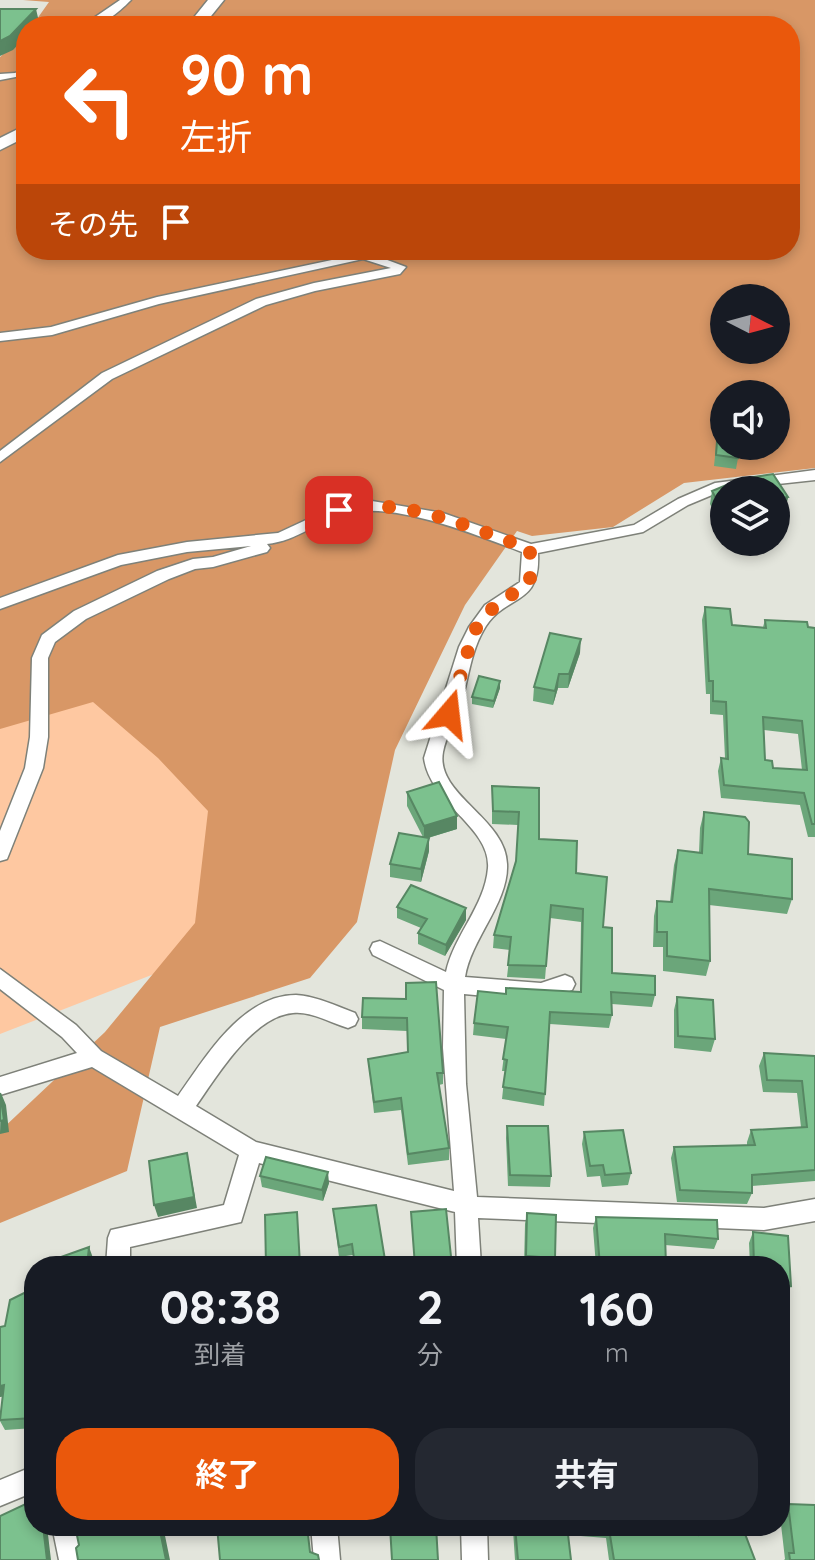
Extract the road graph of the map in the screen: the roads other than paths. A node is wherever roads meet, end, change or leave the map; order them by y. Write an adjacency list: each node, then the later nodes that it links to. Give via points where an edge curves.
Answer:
1 (126, 0): 3 (street)
2 (216, 0): 4 (main road)
3 (106, 16)
4 (203, 16)
5 (334, 260): 7 (street, via 52,331)
6 (388, 260): 8 (street, via 400,267 274,298 107,376)
7 (0, 337)
8 (0, 458)
9 (815, 475): 11 (street, via 715,488 638,529)
10 (281, 538): 11 (street, via 339,510 372,506 443,518); 12 (street, via 118,560); 13 (street, via 129,589 48,639 40,658 34,768)
11 (530, 549): 17 (street, via 525,587 497,603 474,631 433,762 438,779 491,841 498,862 493,887 457,960)
12 (0, 604)
13 (0, 854)
14 (380, 949): 17 (street)
15 (0, 977): 19 (street)
16 (565, 984): 17 (street, via 541,992)
17 (454, 985): 23 (street, via 453,1039)
18 (348, 1019): 21 (street, via 294,1004 267,1011 233,1039)
19 (94, 1057): 20 (street); 21 (street)
20 (0, 1086)
21 (182, 1108): 22 (street)
22 (251, 1151): 23 (street); 25 (street, via 233,1214 119,1238)
23 (468, 1205): 24 (street, via 730,1219); 26 (street)
24 (815, 1210)
25 (118, 1256)
26 (469, 1256)
27 (24, 1483): 28 (street)
28 (0, 1493)
29 (67, 1536): 32 (street)
30 (325, 1536): 33 (street)
31 (474, 1536): 34 (street)
32 (72, 1560)
33 (327, 1560)
34 (475, 1560)

